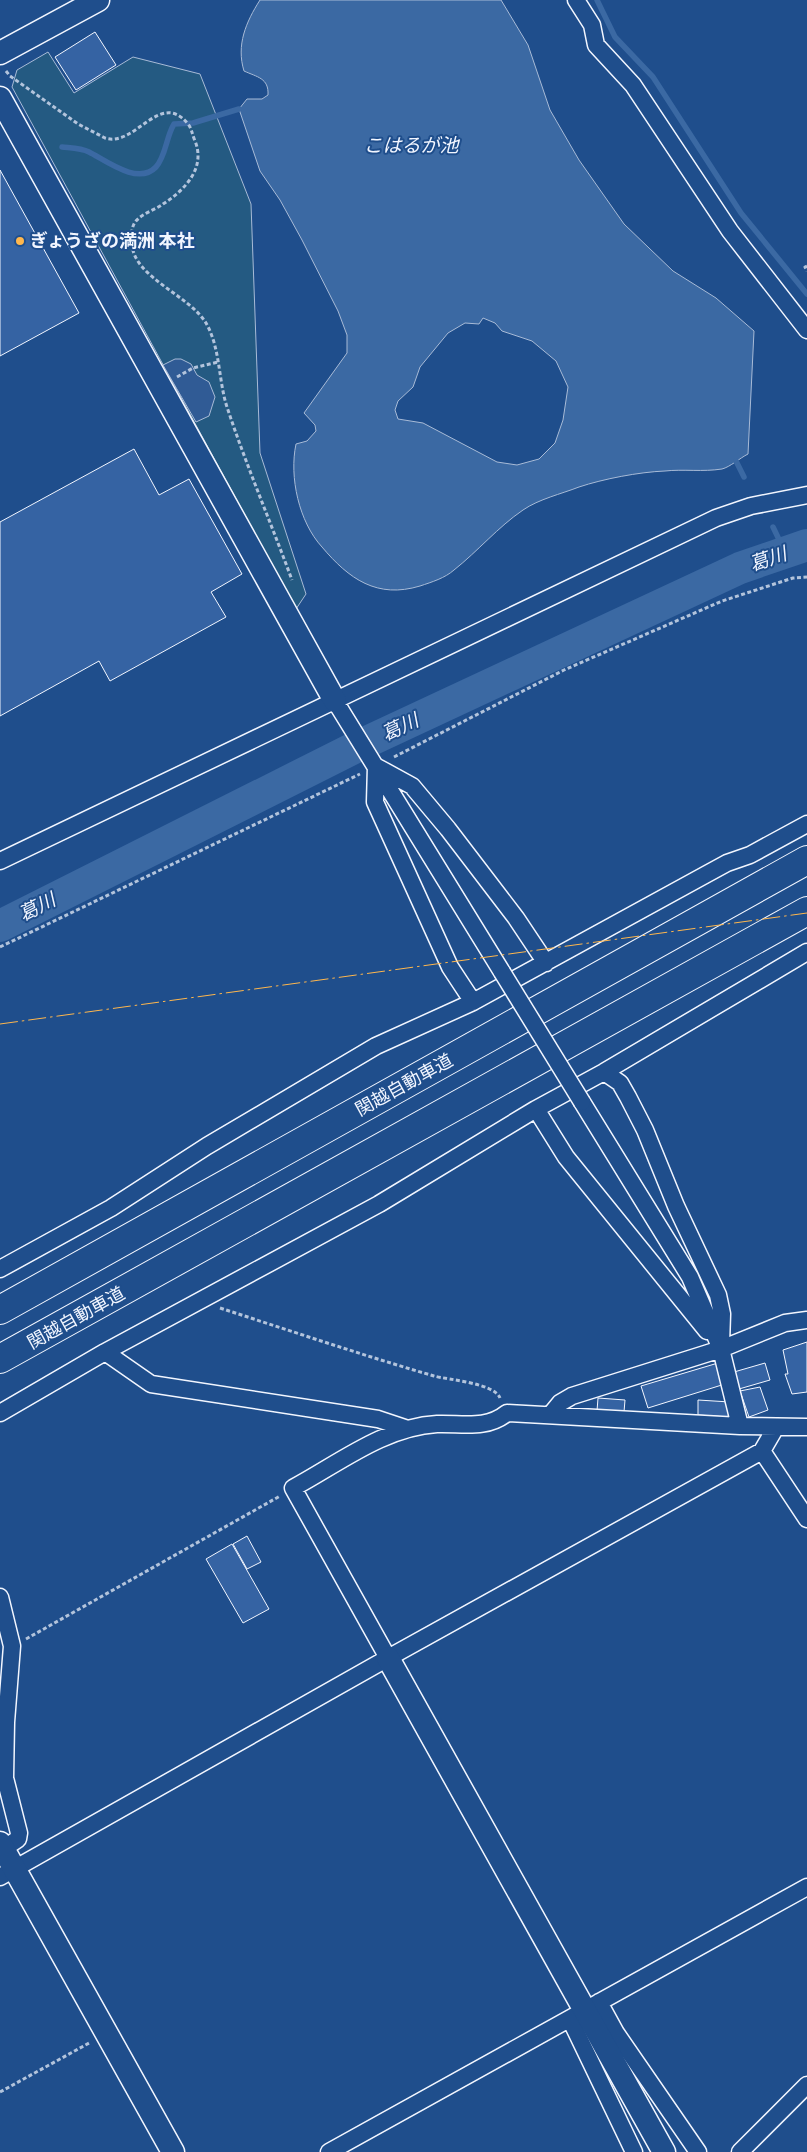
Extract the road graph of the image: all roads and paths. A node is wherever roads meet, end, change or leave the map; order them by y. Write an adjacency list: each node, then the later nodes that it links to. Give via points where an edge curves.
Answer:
1 (98, 0): 3 (street)
2 (576, 0): 7 (street, via 592,25 599,50 633,85 730,231)
3 (2, 59): 8 (path, via 8,74 59,112 105,138 125,137 153,116 164,112 181,117 188,123 199,148 197,168 176,196 136,220 131,232 132,247 135,258 150,274 204,320)
4 (0, 98): 12 (street)
5 (807, 266): 6 (path)
6 (807, 271)
7 (807, 330)
8 (218, 362): 9 (path); 12 (path, via 227,408 295,587)
9 (193, 368)
10 (807, 495): 13 (street, via 751,506 716,518)
11 (807, 577): 14 (path, via 793,578 722,601 582,662)
12 (277, 596): 13 (street)
13 (340, 708): 14 (street); 17 (street)
14 (375, 764): 19 (path); 21 (street, via 412,786 516,918); 22 (street, via 376,802 450,967); 29 (street, bridge, via 690,1277)
15 (807, 824): 21 (street, via 750,855 712,871)
16 (807, 860): 27 (highway, 関越自動車道)
17 (0, 861)
18 (807, 911): 31 (highway, 関越自動車道)
19 (0, 947)
20 (807, 952): 23 (street)
21 (546, 963): 22 (street)
22 (473, 1002): 25 (street, via 376,1046 207,1146 111,1208)
23 (604, 1072): 24 (street); 29 (street, via 620,1083 637,1114 718,1296 722,1314)
24 (536, 1109): 26 (street, via 379,1204); 29 (street, via 566,1157)
25 (0, 1269)
26 (199, 1301): 30 (street); 33 (path, via 436,1376 481,1386 499,1395)
27 (0, 1310)
28 (807, 1320): 29 (street, via 785,1323)
29 (721, 1349): 34 (street, via 572,1396 560,1403); 35 (street)
30 (105, 1352): 32 (street); 38 (street, via 151,1384 378,1419)
31 (0, 1359)
32 (0, 1412)
33 (507, 1412): 34 (street); 38 (street, via 496,1421 479,1424 436,1424)
34 (552, 1414): 35 (street)
35 (740, 1426): 36 (street)
36 (776, 1427): 37 (street); 39 (street)
37 (807, 1427)
38 (408, 1429): 40 (street, via 387,1436)
39 (762, 1452): 41 (street); 44 (street)
40 (294, 1488): 43 (path); 44 (street)
41 (807, 1519)
42 (0, 1597): 43 (street)
43 (12, 1646): 45 (street, via 5,1778 19,1833 18,1839)
44 (388, 1658): 46 (street); 48 (street)
45 (1, 1848): 46 (street)
46 (7, 1873): 49 (street)
47 (807, 1887): 48 (street)
48 (584, 2010): 53 (street); 54 (street); 55 (street); 56 (street, via 616,2033)
49 (107, 2033): 51 (path); 52 (street)
50 (807, 2085): 57 (street)
51 (0, 2092)
52 (173, 2152)
53 (329, 2152)
54 (634, 2152)
55 (664, 2152)
56 (698, 2152)
57 (740, 2152)

